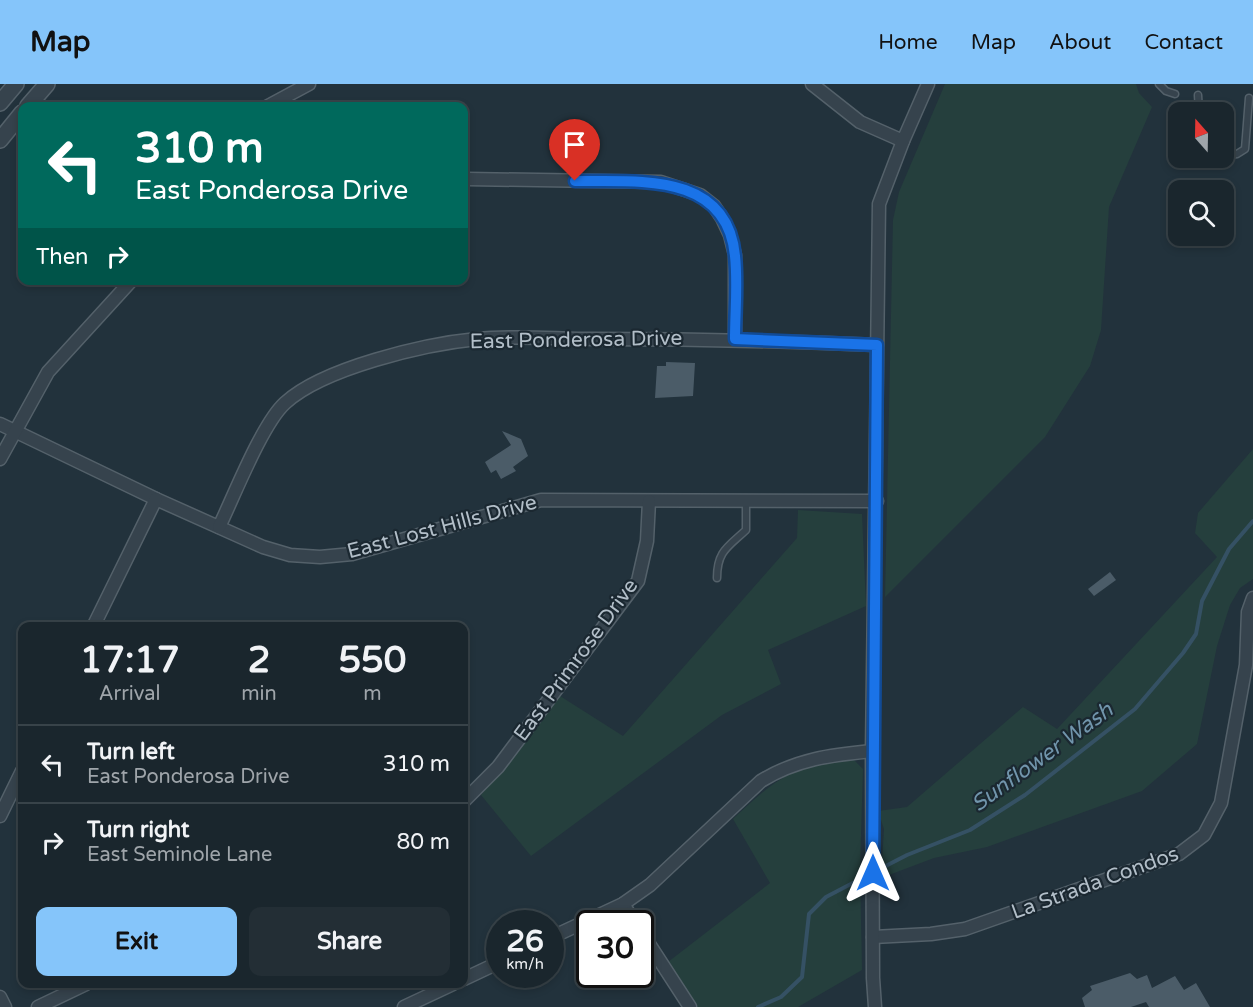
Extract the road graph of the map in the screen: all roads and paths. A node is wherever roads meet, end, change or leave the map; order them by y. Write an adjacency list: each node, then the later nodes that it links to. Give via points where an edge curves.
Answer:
1 (16, 84): 13 (street)
2 (46, 84): 10 (street)
3 (309, 84): 11 (street)
4 (812, 84): 16 (street, via 860,122)
5 (928, 84): 16 (street)
6 (1160, 84): 7 (lane)
7 (1175, 94)
8 (1198, 95): 12 (lane)
9 (1249, 98): 17 (lane, via 1245,149)
10 (31, 102)
11 (275, 102)
12 (1198, 102)
13 (0, 103)
14 (18, 118): 15 (street)
15 (0, 140)
16 (903, 141): 21 (street, via 879,204)
17 (1234, 154)
18 (468, 179): 20 (street, via 662,182 700,195 722,218 735,255)
19 (127, 285): 23 (street, via 48,372)
20 (735, 339): 21 (street, East Ponderosa Drive); 29 (street, East Ponderosa Drive, via 478,338 431,346 328,374 283,404 271,420)
21 (877, 345): 28 (street)
22 (0, 424): 23 (street, East Lost Hills Drive)
23 (14, 431): 24 (street); 25 (street, East Lost Hills Drive)
24 (0, 459)
25 (156, 500): 29 (street, East Lost Hills Drive); 33 (street)
26 (649, 501): 27 (street, East Lost Hills Drive); 29 (street, East Lost Hills Drive, via 541,500 384,547 320,557 290,555 263,547); 36 (street, East Primrose Drive, via 648,542 638,581 498,768)
27 (746, 501): 28 (street, East Lost Hills Drive); 30 (lane, via 746,530 717,560)
28 (877, 501): 34 (street)
29 (219, 527)
30 (717, 578)
31 (1253, 598): 32 (street, La Strada Condos)
32 (1250, 620): 41 (street, La Strada Condos, via 1246,665 1221,803 1204,835 1179,854 984,924 931,934)
33 (95, 622)
34 (872, 751): 38 (street, via 798,762 761,781 650,885); 41 (street)
35 (18, 779): 37 (street)
36 (468, 797)
37 (0, 816)
38 (623, 904): 39 (street); 40 (street)
39 (627, 910)
40 (564, 931)
41 (873, 937): 52 (street)
42 (654, 952): 51 (street)
43 (486, 969): 44 (street)
44 (468, 977)
45 (78, 988): 49 (street)
46 (444, 988): 50 (street)
47 (0, 997): 48 (street)
48 (5, 1007)
49 (38, 1007)
50 (404, 1007)
51 (690, 1007)
52 (875, 1007)

